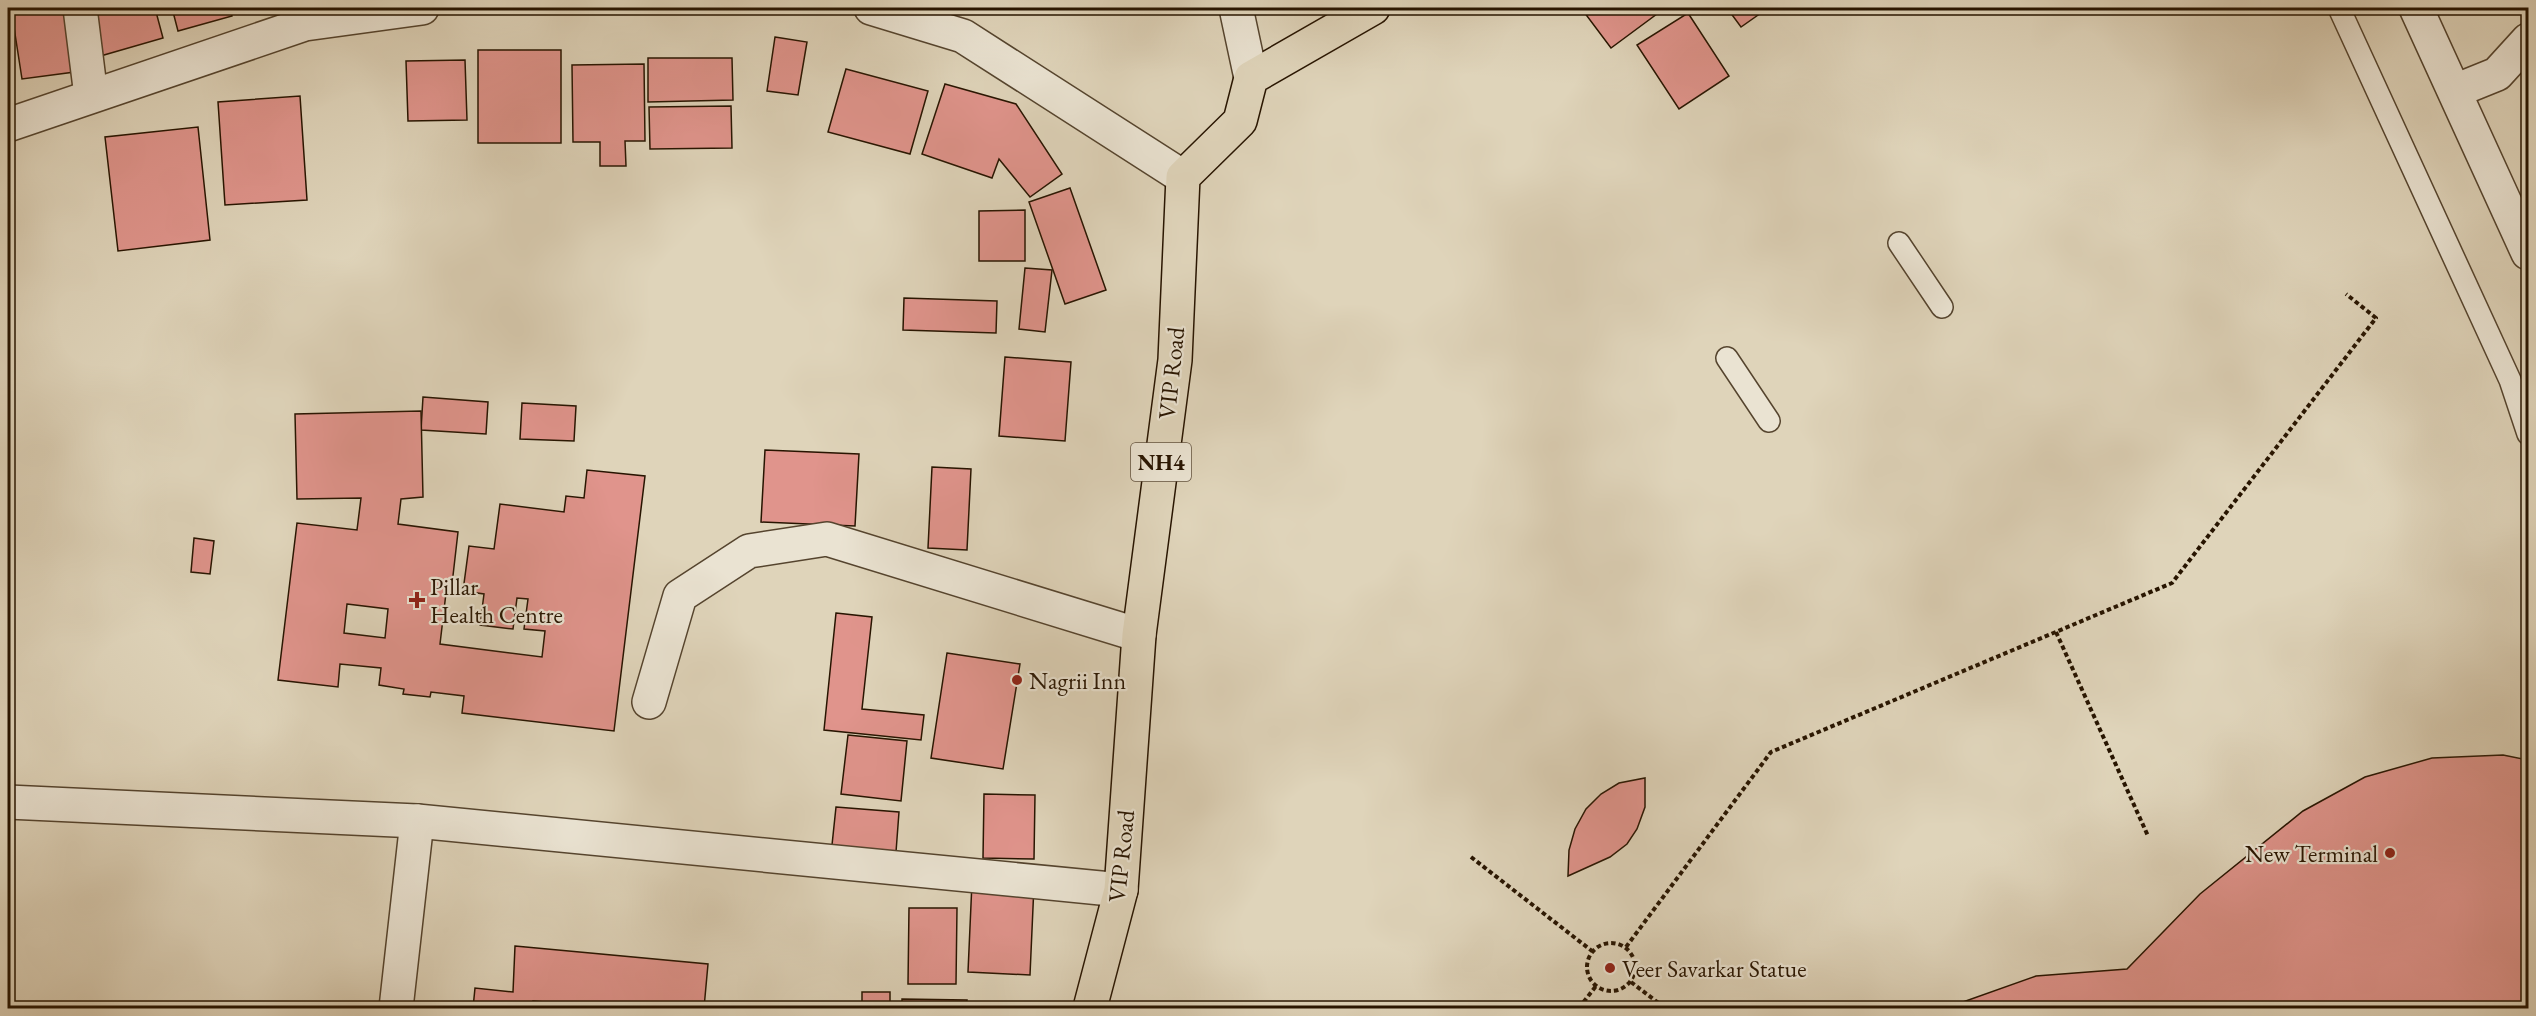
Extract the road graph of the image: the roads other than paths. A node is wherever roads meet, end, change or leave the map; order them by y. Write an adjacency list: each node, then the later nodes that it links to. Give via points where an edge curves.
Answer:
1 (81, 8): 11 (street)
2 (422, 8): 11 (street, via 305,24)
3 (871, 8): 13 (street, via 963,36)
4 (1236, 8): 9 (street)
5 (1373, 8): 9 (highway)
6 (2339, 8): 19 (lane, via 2510,380)
7 (2416, 8): 10 (street)
8 (2529, 40): 10 (street, via 2497,74)
9 (1251, 78): 13 (highway, via 1240,121)
10 (2455, 91): 15 (street)
11 (91, 96): 12 (street)
12 (8, 125)
13 (1183, 177): 20 (highway, VIP Road / NH4, via 1175,360)
14 (1899, 243): 16 (lane)
15 (2529, 253)
16 (1942, 307)
17 (1727, 358): 18 (lane)
18 (1769, 421)
19 (2529, 434)
20 (1138, 635): 21 (street, via 827,539 749,551 680,596); 24 (highway, VIP Road / NH4)
21 (650, 702)
22 (8, 802): 23 (street)
23 (417, 821): 24 (street); 25 (street)
24 (1121, 890): 26 (highway, VIP Road / NH4)
25 (396, 1008)
26 (1090, 1008)

